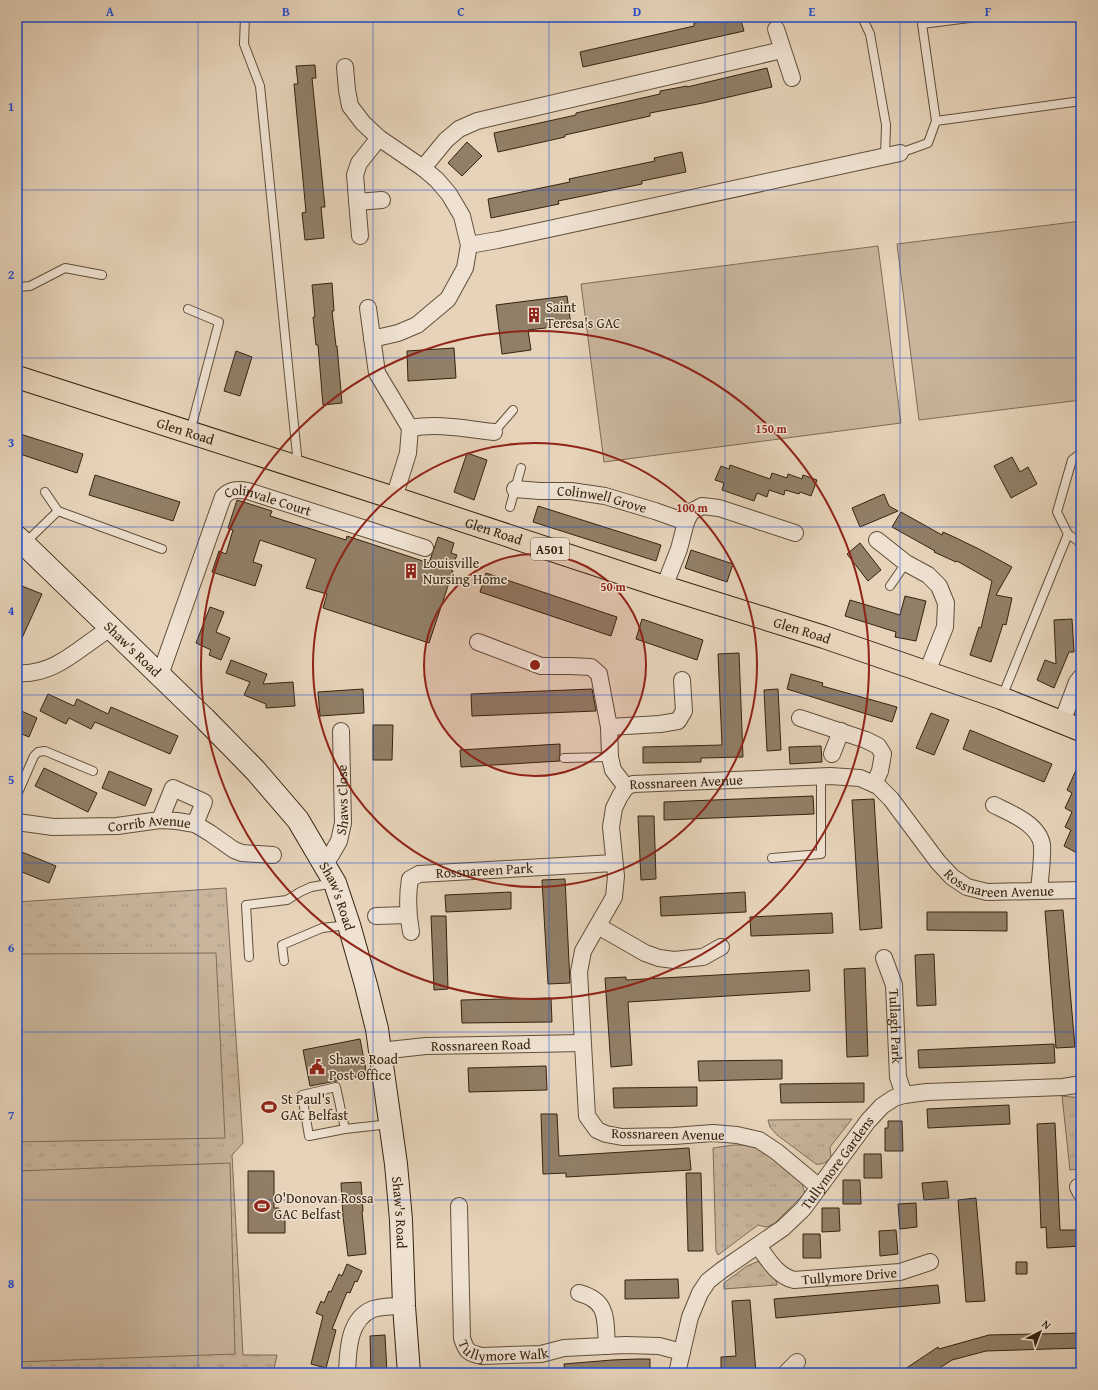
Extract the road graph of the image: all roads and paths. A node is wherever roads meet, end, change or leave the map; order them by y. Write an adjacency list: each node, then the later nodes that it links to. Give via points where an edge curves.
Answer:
1 (245, 17): 28 (lane, via 244,44 260,86)
2 (862, 17): 11 (lane, via 870,34)
3 (977, 17): 9 (lane, via 922,24)
4 (776, 29): 5 (street)
5 (782, 50): 7 (street); 12 (street, via 477,121 459,129 446,140)
6 (345, 67): 10 (street, via 350,106)
7 (792, 78)
8 (1081, 101): 9 (lane)
9 (936, 122): 11 (lane, via 928,143)
10 (379, 138): 12 (street); 14 (street, via 359,163 354,175)
11 (893, 155): 16 (street)
12 (423, 168): 16 (street, via 449,194 462,216)
13 (382, 200): 14 (street)
14 (357, 202): 15 (street)
15 (360, 236)
16 (469, 245): 21 (street, via 465,268 448,299 417,325)
17 (102, 275): 18 (lane, via 65,268 30,286)
18 (17, 287)
19 (368, 308): 21 (street)
20 (188, 309): 26 (lane, via 219,322)
21 (372, 339): 24 (street, via 377,373)
22 (17, 377): 26 (main road, Glen Road / A501)
23 (513, 410): 25 (lane)
24 (410, 428): 25 (street, via 447,425); 32 (street, via 408,453)
25 (494, 432)
26 (190, 433): 28 (main road, Glen Road / A501)
27 (1081, 453): 37 (lane, via 1072,460 1057,512)
28 (299, 468): 32 (main road, Glen Road / A501)
29 (521, 468): 30 (lane)
30 (515, 489): 33 (lane); 35 (street, Colinwell Grove, via 571,490 604,496)
31 (45, 492): 34 (lane)
32 (394, 498): 45 (main road, Glen Road / A501)
33 (510, 507)
34 (58, 511): 38 (lane); 42 (lane)
35 (686, 522): 36 (street, via 690,512 702,506 719,508); 45 (street, via 679,549)
36 (795, 534)
37 (1068, 534): 40 (lane); 53 (lane)
38 (21, 540): 46 (street, Shaw's Road)
39 (877, 540): 43 (street)
40 (1081, 543)
41 (425, 548): 50 (street, Colinvale Court, via 248,491 227,492 223,497)
42 (162, 549)
43 (906, 563): 44 (lane); 48 (street, via 928,574 939,586 946,603 945,627)
44 (890, 586)
45 (664, 587): 48 (main road, Glen Road / A501)
46 (109, 626): 49 (street, via 58,665 40,671); 50 (street, Shaw's Road)
47 (478, 642): 56 (street, via 542,666 591,667 599,674)
48 (927, 672): 53 (main road, Glen Road / A501)
49 (17, 673)
50 (160, 675): 74 (street, Shaw's Road, via 280,798 298,820)
51 (1081, 677): 55 (street, via 1077,682)
52 (682, 680): 56 (street, via 684,711 678,721)
53 (1001, 698): 55 (main road, Glen Road / A501)
54 (800, 718): 58 (street)
55 (1071, 726)
56 (609, 727): 60 (street)
57 (341, 731): 74 (street, Shaws Close, via 343,823 338,841)
58 (841, 731): 59 (street); 64 (street, via 878,746 883,754 880,771)
59 (832, 754)
60 (610, 757): 61 (lane); 65 (street, via 613,770)
61 (564, 758)
62 (93, 771): 66 (lane, via 45,751 38,752)
63 (821, 776): 64 (street, Rossnareen Avenue, via 860,778); 65 (street, Rossnareen Avenue, via 633,784); 72 (lane, via 821,854)
64 (874, 784): 77 (street, Rossnareen Avenue, via 891,799 938,862 968,887 987,892)
65 (626, 787): 73 (street, Rossnareen Avenue, via 614,808 611,827)
66 (17, 795)
67 (994, 805): 77 (street, via 1017,816 1035,830 1042,844)
68 (160, 820): 69 (street, Corrib Avenue, via 117,826 53,827); 70 (street, Corrib Avenue); 70 (street, via 173,788 204,802)
69 (17, 822)
70 (195, 824): 71 (street, Corrib Avenue, via 234,850)
71 (273, 855)
72 (772, 858)
73 (614, 863): 78 (street, Rossnareen Park, via 419,874 410,879); 81 (street, Rossnareen Avenue, via 614,897)
74 (324, 864): 75 (street, Shaw's Road)
75 (335, 883): 80 (street, Shaw's Road); 84 (lane, via 311,887 287,900 246,905)
76 (1081, 890): 77 (street, Rossnareen Avenue)
77 (1040, 891)
78 (408, 915): 79 (street); 82 (street, Rossnareen Park)
79 (376, 916)
80 (349, 925): 86 (lane, via 322,928 282,946); 88 (street, Shaw's Road, via 377,1029)
81 (598, 926): 83 (street, via 645,953 659,958 702,958); 87 (street, Rossnareen Avenue, via 583,951 579,972)
82 (410, 932)
83 (720, 947)
84 (249, 958)
85 (884, 958): 90 (street, Tullagh Park, via 894,985 898,1077)
86 (284, 961)
87 (582, 1043): 88 (street, Rossnareen Road, via 426,1046); 93 (street, Rossnareen Avenue, via 587,1116 597,1130 622,1137 712,1133 759,1140)
88 (380, 1051): 91 (street, Shaw's Road)
89 (1081, 1084): 90 (street, Tullymore Gardens)
90 (904, 1095): 93 (street, Tullymore Gardens, via 882,1106 868,1121)
91 (390, 1124): 92 (lane); 98 (street, Shaw's Road, via 401,1220)
92 (345, 1129): 92 (lane, via 309,1136 302,1095 336,1087)
93 (819, 1187): 95 (street, Tullymore Gardens, via 803,1209)
94 (459, 1206): 99 (street, Tullymore Walk, via 462,1338 465,1348 472,1354 482,1356 541,1354 564,1348)
95 (758, 1246): 96 (street, Tullymore Drive, via 781,1275 794,1280 900,1272); 100 (street, Tullymore Gardens, via 708,1281 690,1317)
96 (930, 1262)
97 (579, 1293): 99 (street, via 590,1296 604,1311)
98 (404, 1306): 102 (street, via 384,1306 371,1310 361,1318 354,1328 349,1345); 103 (street, Shaw's Road)
99 (607, 1346): 100 (street, Tullymore Walk, via 659,1346)
100 (682, 1352): 104 (street, Tullymore Gardens)
101 (798, 1362): 105 (street)
102 (346, 1373)
103 (409, 1373)
104 (677, 1373)
105 (786, 1373)

